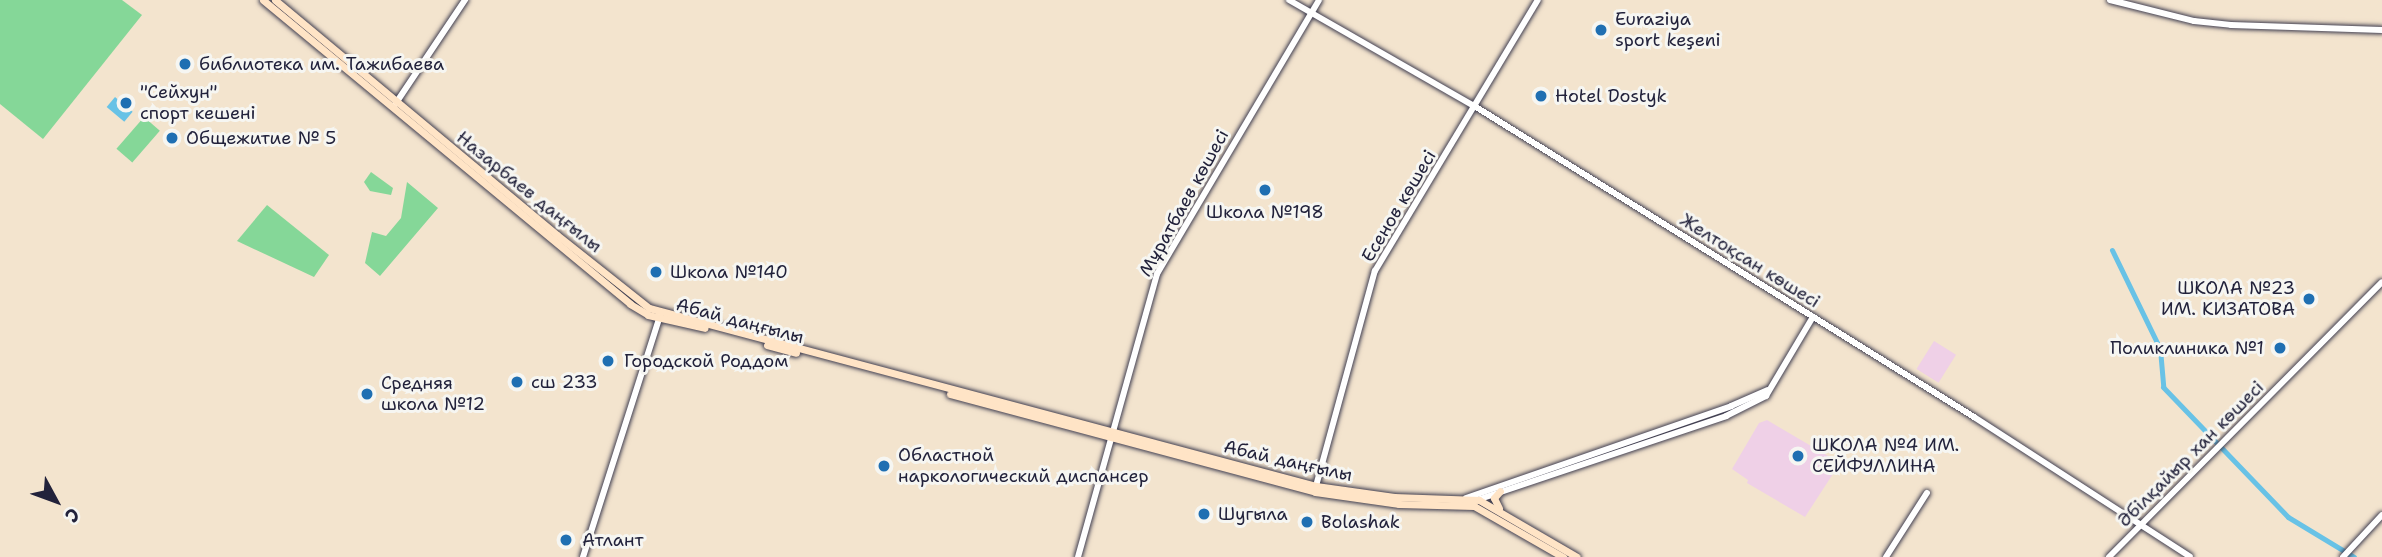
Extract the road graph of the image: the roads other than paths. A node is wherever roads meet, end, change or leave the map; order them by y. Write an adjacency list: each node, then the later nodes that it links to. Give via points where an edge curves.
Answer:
1 (263, 0): 10 (main road, Назарбаев даңғылы)
2 (275, 0): 10 (main road, Назарбаев даңғылы)
3 (466, 0): 10 (street)
4 (1289, 0): 8 (street, Желтоқсан көшесі)
5 (1319, 0): 8 (street, Мұратбаев көшесі)
6 (1538, 0): 11 (street, Есенов көшесі)
7 (2110, 0): 9 (street, via 2194,21)
8 (1311, 13): 11 (street, Желтоқсан көшесі); 17 (street, Мұратбаев көшесі, via 1157,274)
9 (2382, 30)
10 (394, 106): 13 (main road, Назарбаев даңғылы, via 638,301)
11 (1476, 107): 14 (street, Желтоқсан көшесі); 18 (street, Есенов көшесі, via 1370,282)
12 (2382, 282): 26 (street, Әбілқайыр хан көшесі)
13 (661, 314): 15 (main road, Назарбаев даңғылы); 17 (main road, Абай даңғылы); 27 (street)
14 (1813, 317): 16 (street); 26 (street, Желтоқсан көшесі)
15 (796, 348): 17 (main road, Абай даңғылы)
16 (1767, 393): 19 (street, via 1726,416); 23 (street, Абай даңғылы)
17 (1112, 435): 18 (main road, Абай даңғылы); 21 (main road, Абай даңғылы, via 1315,492); 28 (street, Мұратбаев көшесі)
18 (1316, 486): 21 (main road, Абай даңғылы)
19 (1500, 491): 22 (street); 24 (main road, via 1494,500)
20 (1927, 493): 31 (street)
21 (1394, 500): 23 (main road, Абай даңғылы)
22 (1479, 500): 23 (main road); 24 (main road)
23 (1465, 501): 29 (main road)
24 (1502, 512): 30 (main road)
25 (2382, 515): 34 (street)
26 (2142, 523): 32 (street, Әбілқайыр хан көшесі); 33 (street, Желтоқсан көшесі)
27 (583, 557)
28 (1078, 557)
29 (1563, 557)
30 (1577, 557)
31 (1886, 557)
32 (2109, 557)
33 (2190, 557)
34 (2343, 557)

